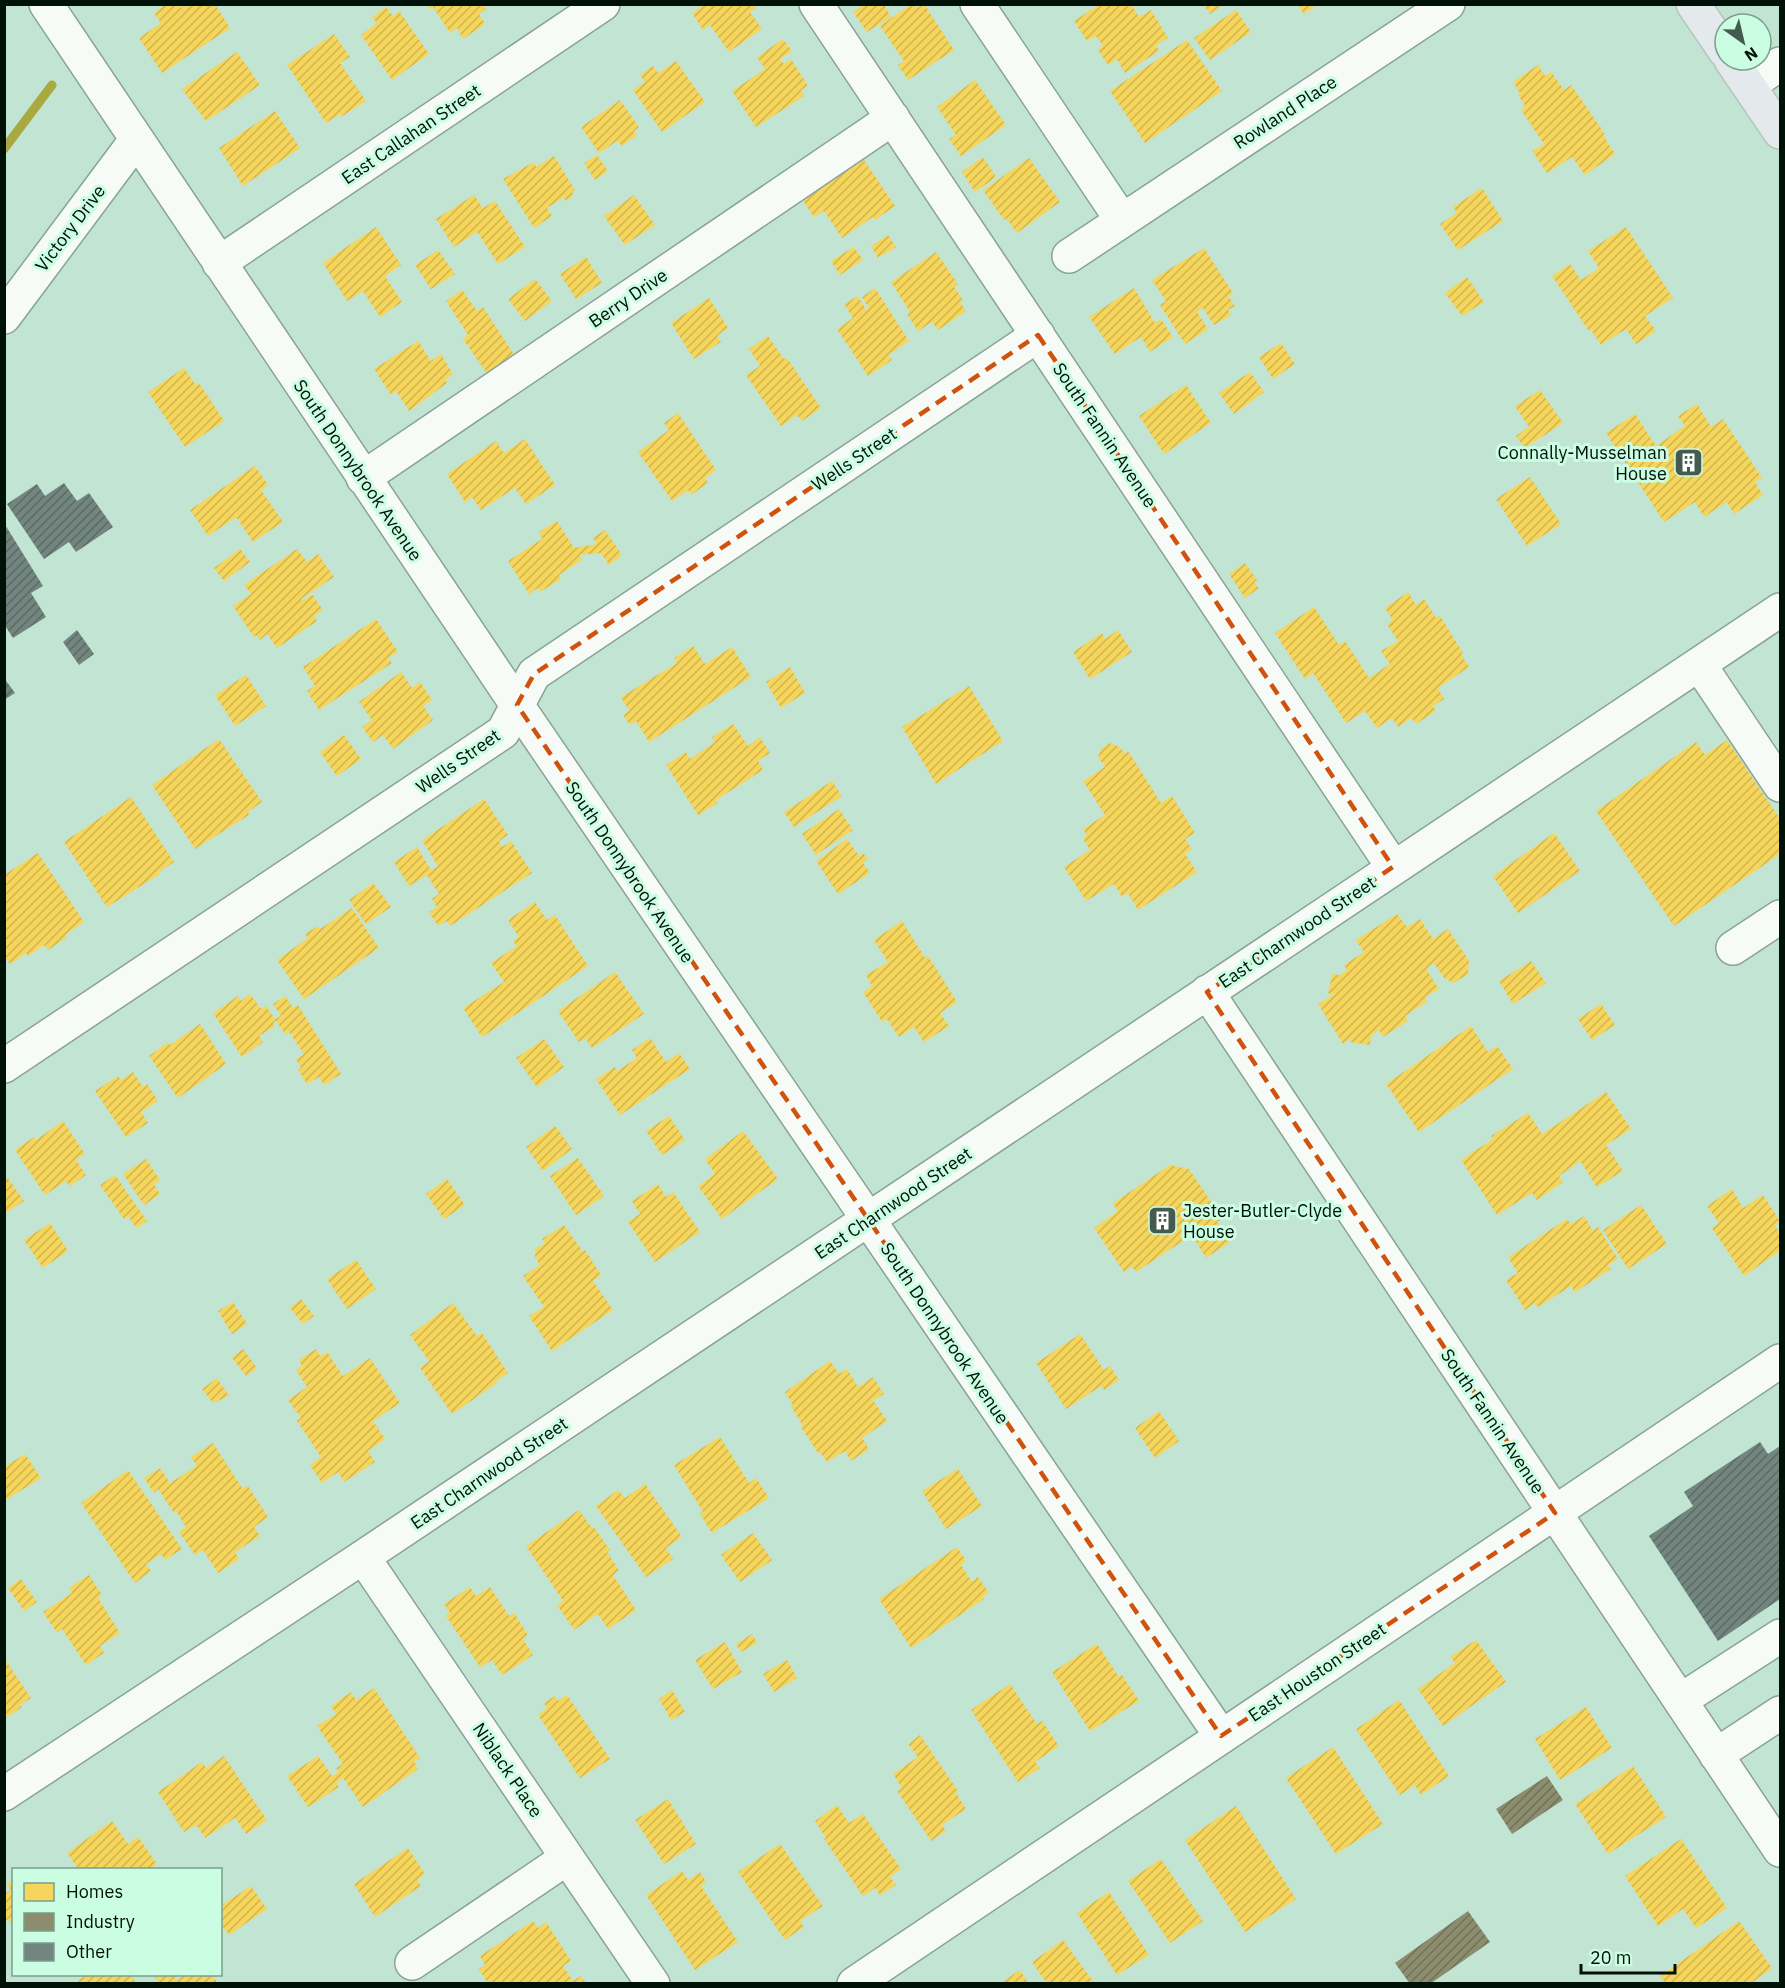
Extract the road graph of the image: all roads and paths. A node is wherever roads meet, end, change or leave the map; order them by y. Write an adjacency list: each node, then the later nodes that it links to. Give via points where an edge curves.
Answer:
1 (46, 4): 12 (street, South Donnybrook Avenue)
2 (603, 4): 15 (street, East Callahan Street)
3 (816, 4): 10 (street, South Fannin Avenue)
4 (977, 4): 13 (street)
5 (1448, 4): 13 (street, Rowland Place)
6 (1693, 4): 7 (main road)
7 (1713, 33)
8 (1780, 63): 9 (street)
9 (1740, 73): 11 (main road)
10 (893, 118): 17 (street, South Fannin Avenue); 18 (street, Berry Drive)
11 (1780, 132)
12 (136, 140): 15 (street, South Donnybrook Avenue); 16 (street, Victory Drive)
13 (1122, 219): 14 (street, Rowland Place)
14 (1069, 256)
15 (219, 264): 18 (street, South Donnybrook Avenue)
16 (4, 317)
17 (1038, 335): 21 (street, Wells Street, via 534,674); 23 (street, South Fannin Avenue)
18 (363, 478): 21 (street, South Donnybrook Avenue)
19 (1780, 610): 20 (street, East Charnwood Street)
20 (1699, 664): 22 (street); 23 (street, East Charnwood Street)
21 (517, 705): 27 (street, Wells Street, via 502,732); 28 (street, South Donnybrook Avenue)
22 (1780, 784)
23 (1393, 867): 26 (street, East Charnwood Street)
24 (1780, 917): 25 (street)
25 (1733, 948)
26 (1207, 992): 28 (street, East Charnwood Street); 30 (street, South Fannin Avenue)
27 (4, 1066)
28 (868, 1220): 31 (street, East Charnwood Street); 35 (street, South Donnybrook Avenue)
29 (1780, 1361): 30 (street, East Houston Street)
30 (1555, 1513): 33 (street, South Fannin Avenue); 35 (street, East Houston Street)
31 (363, 1557): 37 (street, East Charnwood Street); 39 (street, Niblack Place)
32 (1780, 1636): 33 (street)
33 (1681, 1700): 36 (street, South Fannin Avenue)
34 (1780, 1713): 36 (street)
35 (1221, 1736): 42 (street, East Houston Street)
36 (1716, 1755): 38 (street, South Fannin Avenue)
37 (4, 1794)
38 (1780, 1850)
39 (567, 1858): 40 (street); 41 (street, Niblack Place)
40 (412, 1963)
41 (652, 1983)
42 (854, 1983)

